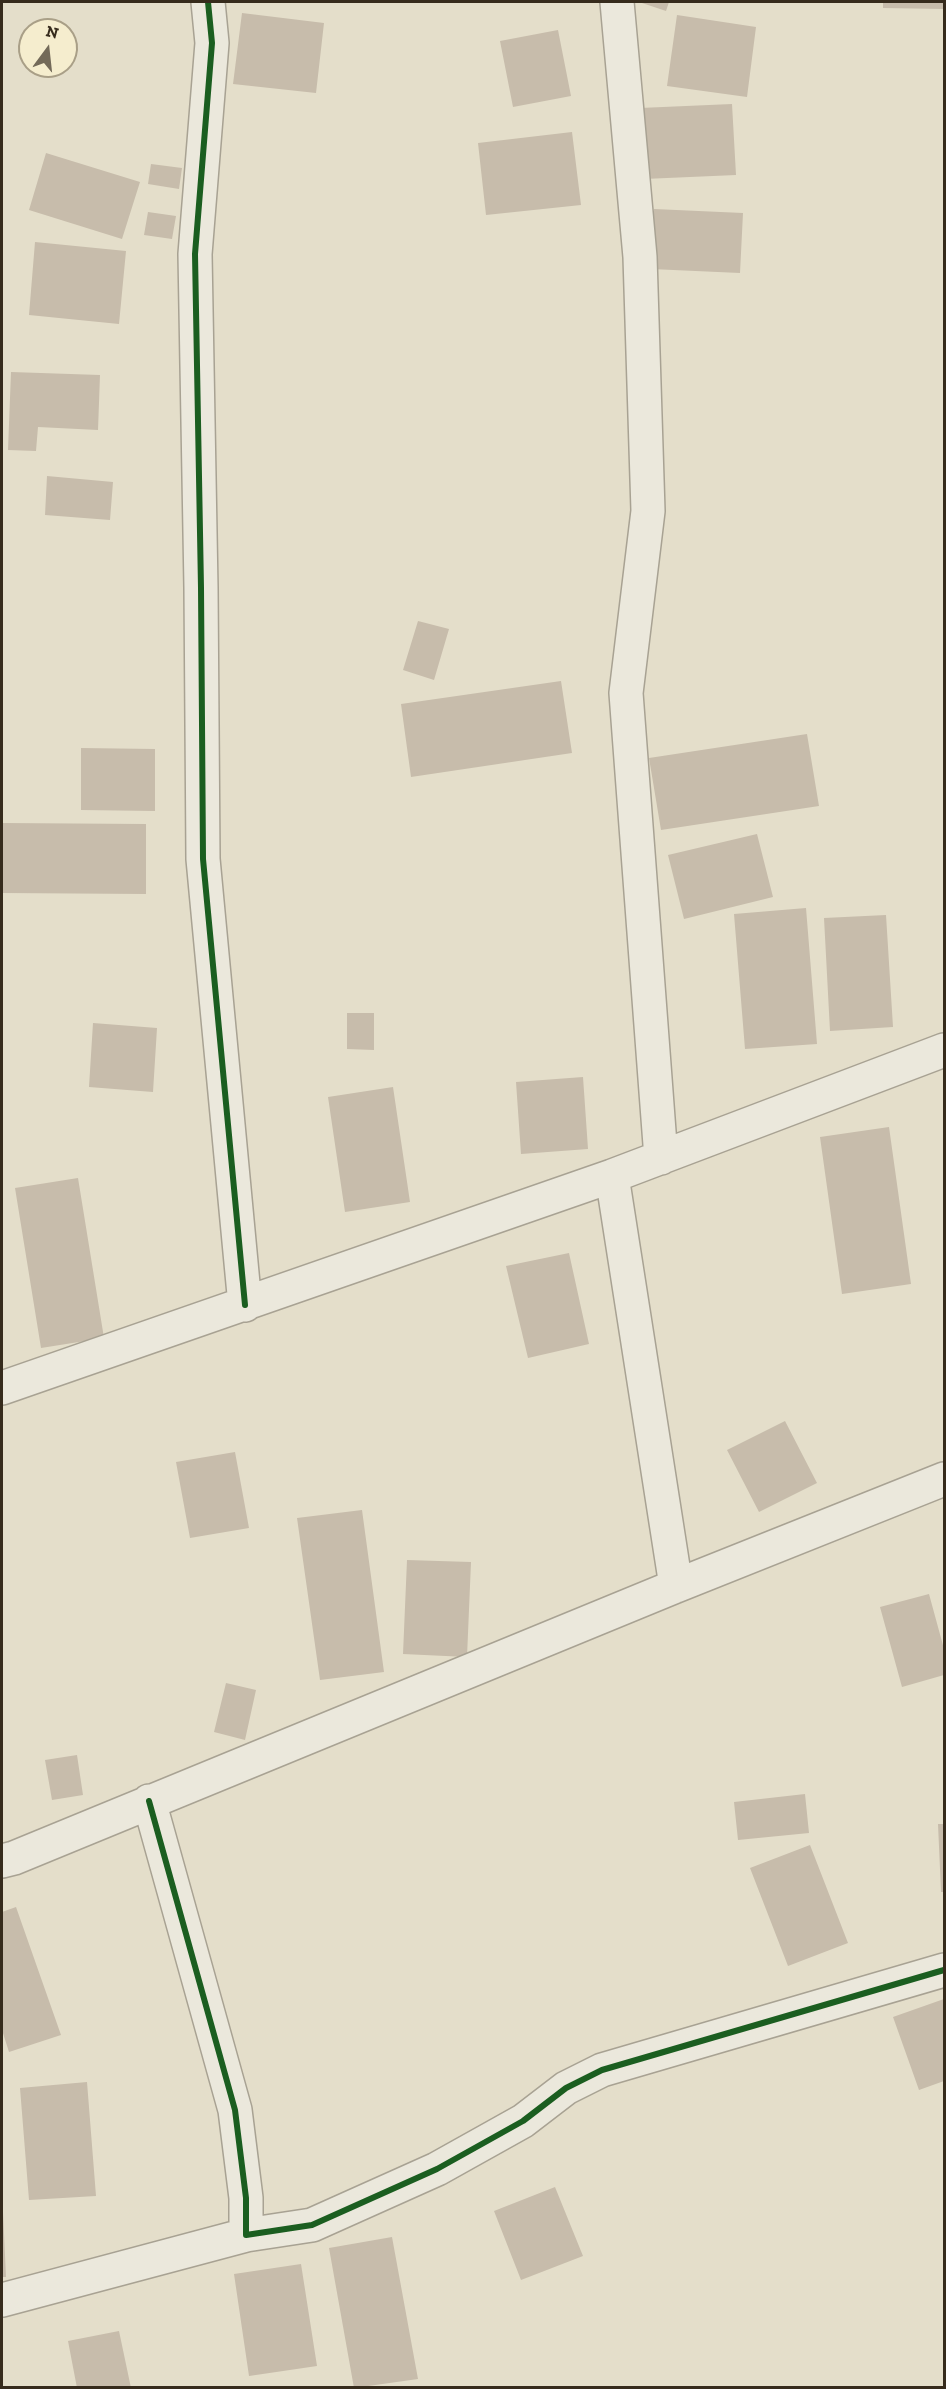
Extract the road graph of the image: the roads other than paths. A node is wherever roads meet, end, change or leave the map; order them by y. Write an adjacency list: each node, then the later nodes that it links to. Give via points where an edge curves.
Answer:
1 (208, 2): 6 (street, via 212,44 195,254 203,859)
2 (617, 2): 4 (street, via 640,257 648,511 626,693)
3 (945, 1050): 4 (street)
4 (661, 1158): 5 (street)
5 (612, 1176): 6 (street); 9 (street)
6 (245, 1305): 7 (street)
7 (2, 1388)
8 (945, 1479): 9 (street)
9 (676, 1586): 10 (street)
10 (149, 1801): 11 (street); 13 (street, via 235,2110 246,2198)
11 (2, 1861)
12 (945, 1970): 13 (street, via 602,2070 566,2088 523,2121 436,2169 312,2225)
13 (246, 2235): 14 (street)
14 (2, 2300)

